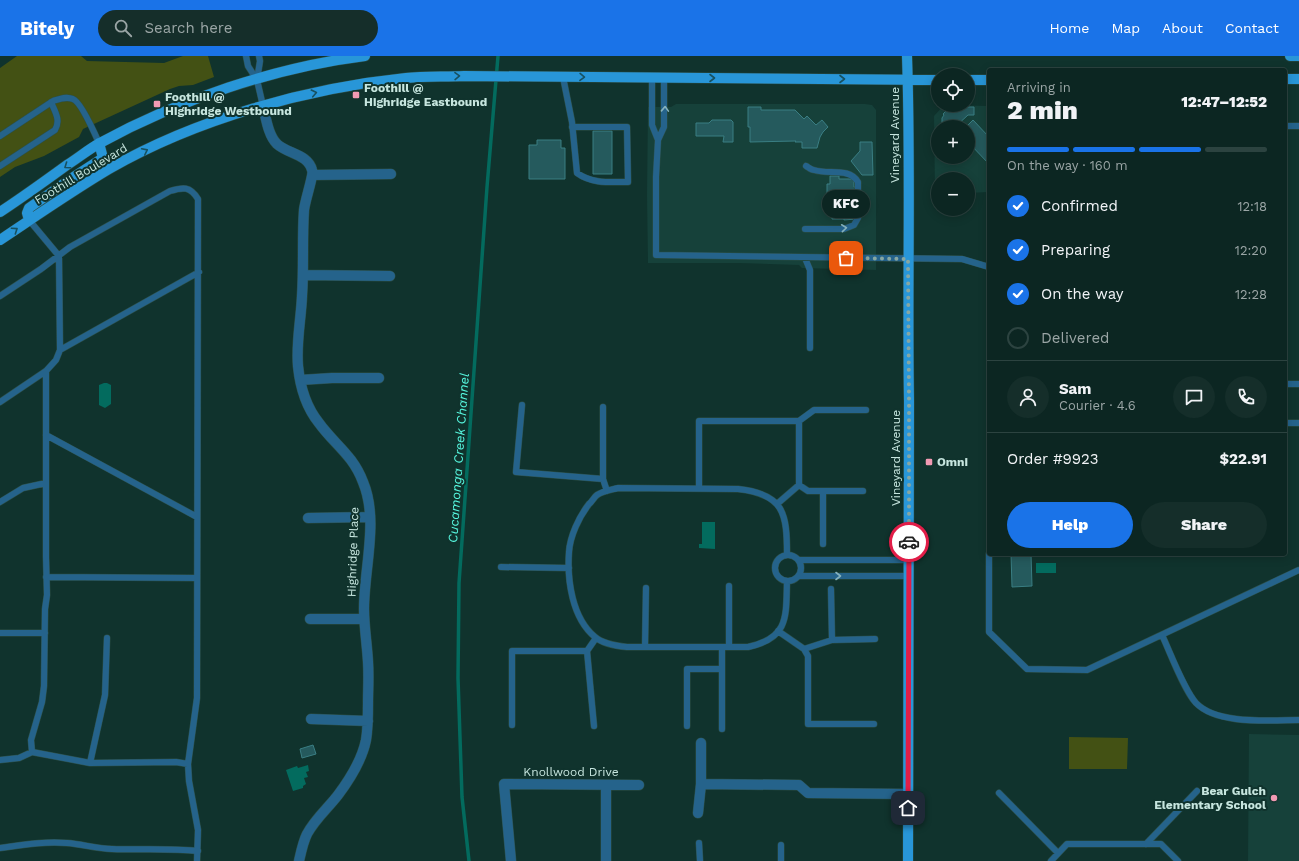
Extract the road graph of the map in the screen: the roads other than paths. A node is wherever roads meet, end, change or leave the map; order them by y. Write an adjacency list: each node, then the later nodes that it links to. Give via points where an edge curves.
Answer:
1 (246, 56): 12 (lane, via 248,66)
2 (259, 56): 12 (lane)
3 (365, 56): 12 (main road, Foothill Boulevard, via 345,58)
4 (907, 56): 13 (main road, Vineyard Avenue)
5 (1290, 56): 6 (main road)
6 (1299, 56)
7 (563, 77): 8 (main road, Foothill Boulevard, one-way to 8); 18 (main road, Foothill Boulevard, one-way to 7, via 350,85 407,78); 21 (lane)
8 (652, 78): 9 (main road, Foothill Boulevard); 23 (lane, via 652,125)
9 (664, 78): 13 (main road, Foothill Boulevard, one-way to 13); 23 (lane, one-way to 9, via 664,127)
10 (1287, 79): 11 (main road)
11 (1299, 79)
12 (257, 80): 18 (lane); 24 (main road, Foothill Boulevard, via 168,110)
13 (908, 80): 14 (main road, Foothill Boulevard); 35 (main road, Vineyard Avenue)
14 (931, 80)
15 (975, 80): 16 (main road)
16 (987, 80)
17 (51, 102): 22 (lane); 24 (lane, via 63,98 73,99); 25 (lane, via 59,120 56,130)
18 (263, 106): 28 (street, via 273,139 278,145 305,158 312,168); 30 (main road, Foothill Boulevard, one-way to 18, via 142,152 179,135)
19 (1287, 126): 20 (lane)
20 (1299, 126)
21 (572, 127): 21 (lane, via 577,173 593,182 628,182 627,127)
22 (0, 136)
23 (658, 140): 34 (lane, via 656,255)
24 (99, 144): 29 (main road, Foothill Boulevard, one-way to 29); 30 (main road, via 103,158 28,208)
25 (0, 166)
26 (806, 166): 31 (lane, one-way to 26, via 844,229 854,225 858,218 856,178 847,173 814,170)
27 (391, 174): 28 (street)
28 (313, 175): 38 (street, Highridge Place, via 304,208)
29 (0, 212)
30 (29, 220): 32 (main road, Foothill Boulevard, one-way to 30); 33 (lane)
31 (805, 229)
32 (0, 240)
33 (59, 256): 37 (lane, via 70,247 170,190 180,187 191,190 198,199); 40 (lane); 42 (lane)
34 (805, 258): 35 (lane); 41 (lane, via 810,270)
35 (908, 259): 36 (lane, via 962,259); 72 (main road, Vineyard Avenue)
36 (987, 267)
37 (199, 272): 42 (lane); 65 (lane)
38 (303, 275): 39 (street); 45 (street, Highridge Place, via 298,340)
39 (390, 276)
40 (0, 296)
41 (810, 348)
42 (60, 350): 43 (lane, via 56,360)
43 (46, 371): 48 (lane); 55 (lane)
44 (379, 378): 45 (street)
45 (300, 380): 67 (street, Highridge Place, via 306,400 319,424 342,448 364,483)
46 (1287, 384): 47 (lane)
47 (1299, 384)
48 (0, 402)
49 (522, 406): 56 (lane, via 516,472)
50 (604, 407): 56 (lane)
51 (866, 410): 52 (lane, via 814,410)
52 (799, 421): 58 (lane); 59 (lane, via 699,421)
53 (1287, 423): 54 (lane)
54 (1299, 423)
55 (46, 435): 57 (lane); 65 (lane)
56 (603, 479): 60 (lane)
57 (46, 482): 63 (lane, via 23,488); 78 (lane)
58 (799, 485): 61 (lane, via 808,491); 64 (lane)
59 (699, 488): 60 (lane, via 618,488); 64 (lane, via 754,491 769,497)
60 (608, 491): 74 (lane, via 597,495 584,510 573,533)
61 (823, 491): 62 (lane); 68 (lane)
62 (863, 491)
63 (0, 502)
64 (777, 504): 69 (lane, via 784,516 787,529)
65 (197, 517): 79 (lane)
66 (308, 518): 67 (street)
67 (370, 518): 85 (street, Highridge Place)
68 (823, 544)
69 (787, 555): 71 (lane); 80 (lane, via 775,564 777,576)
70 (989, 556): 89 (lane, via 989,632 1027,669 1087,670)
71 (799, 560): 72 (lane); 76 (lane)
72 (909, 560): 77 (main road, Vineyard Avenue)
73 (501, 568): 74 (lane)
74 (569, 568): 91 (lane, via 574,603 583,623)
75 (1299, 570): 89 (lane)
76 (799, 576): 77 (lane, one-way to 77); 80 (lane)
77 (909, 576): 117 (main road, Vineyard Avenue)
78 (46, 577): 79 (lane); 88 (lane)
79 (197, 578): 111 (lane, via 197,698)
80 (787, 582): 86 (lane, via 787,612)
81 (729, 586): 95 (lane)
82 (646, 588): 94 (lane)
83 (831, 589): 93 (lane)
84 (310, 619): 85 (street)
85 (364, 619): 101 (street, Highridge Place, via 368,663)
86 (778, 632): 95 (lane, via 760,645); 96 (lane)
87 (0, 633): 88 (lane)
88 (45, 633): 108 (lane, via 44,686 31,740)
89 (1162, 635): 100 (lane, via 1195,703 1207,712 1241,720)
90 (107, 638): 110 (lane, via 105,695)
91 (596, 638): 94 (lane, via 613,645); 97 (lane)
92 (875, 639): 93 (lane)
93 (832, 640): 96 (lane)
94 (645, 647): 95 (lane)
95 (725, 648): 98 (lane)
96 (804, 649): 102 (lane, via 808,656 808,724)
97 (587, 651): 103 (lane, via 512,651); 104 (lane)
98 (722, 669): 105 (lane, via 687,669); 106 (lane)
99 (311, 719): 101 (street)
100 (1299, 720)
101 (368, 721): 126 (street, Highridge Place, via 364,746 355,769 307,835)
102 (874, 724)
103 (512, 725)
104 (594, 726)
105 (686, 726)
106 (722, 729)
107 (701, 743): 112 (street)
108 (32, 752): 109 (lane, via 19,758); 110 (lane)
109 (0, 760)
110 (90, 763): 111 (lane)
111 (188, 764): 123 (lane, via 198,830)
112 (701, 784): 117 (street, via 799,785 808,793); 118 (street)
113 (606, 785): 114 (street, Knollwood Drive); 127 (street, Knollwood Drive, via 504,784); 128 (street)
114 (639, 785)
115 (1197, 791): 120 (lane)
116 (999, 793): 124 (lane)
117 (908, 794): 131 (main road, Vineyard Avenue)
118 (698, 813)
119 (699, 843): 129 (lane)
120 (1146, 844): 124 (lane, via 1067,844); 133 (lane, via 1161,844)
121 (781, 845): 130 (lane)
122 (0, 848): 123 (lane, via 52,842 110,849)
123 (198, 851): 125 (lane)
124 (1058, 853): 132 (lane)
125 (197, 861)
126 (299, 861)
127 (511, 861)
128 (606, 861)
129 (700, 861)
130 (781, 861)
131 (908, 861)
132 (1051, 861)
133 (1178, 861)

